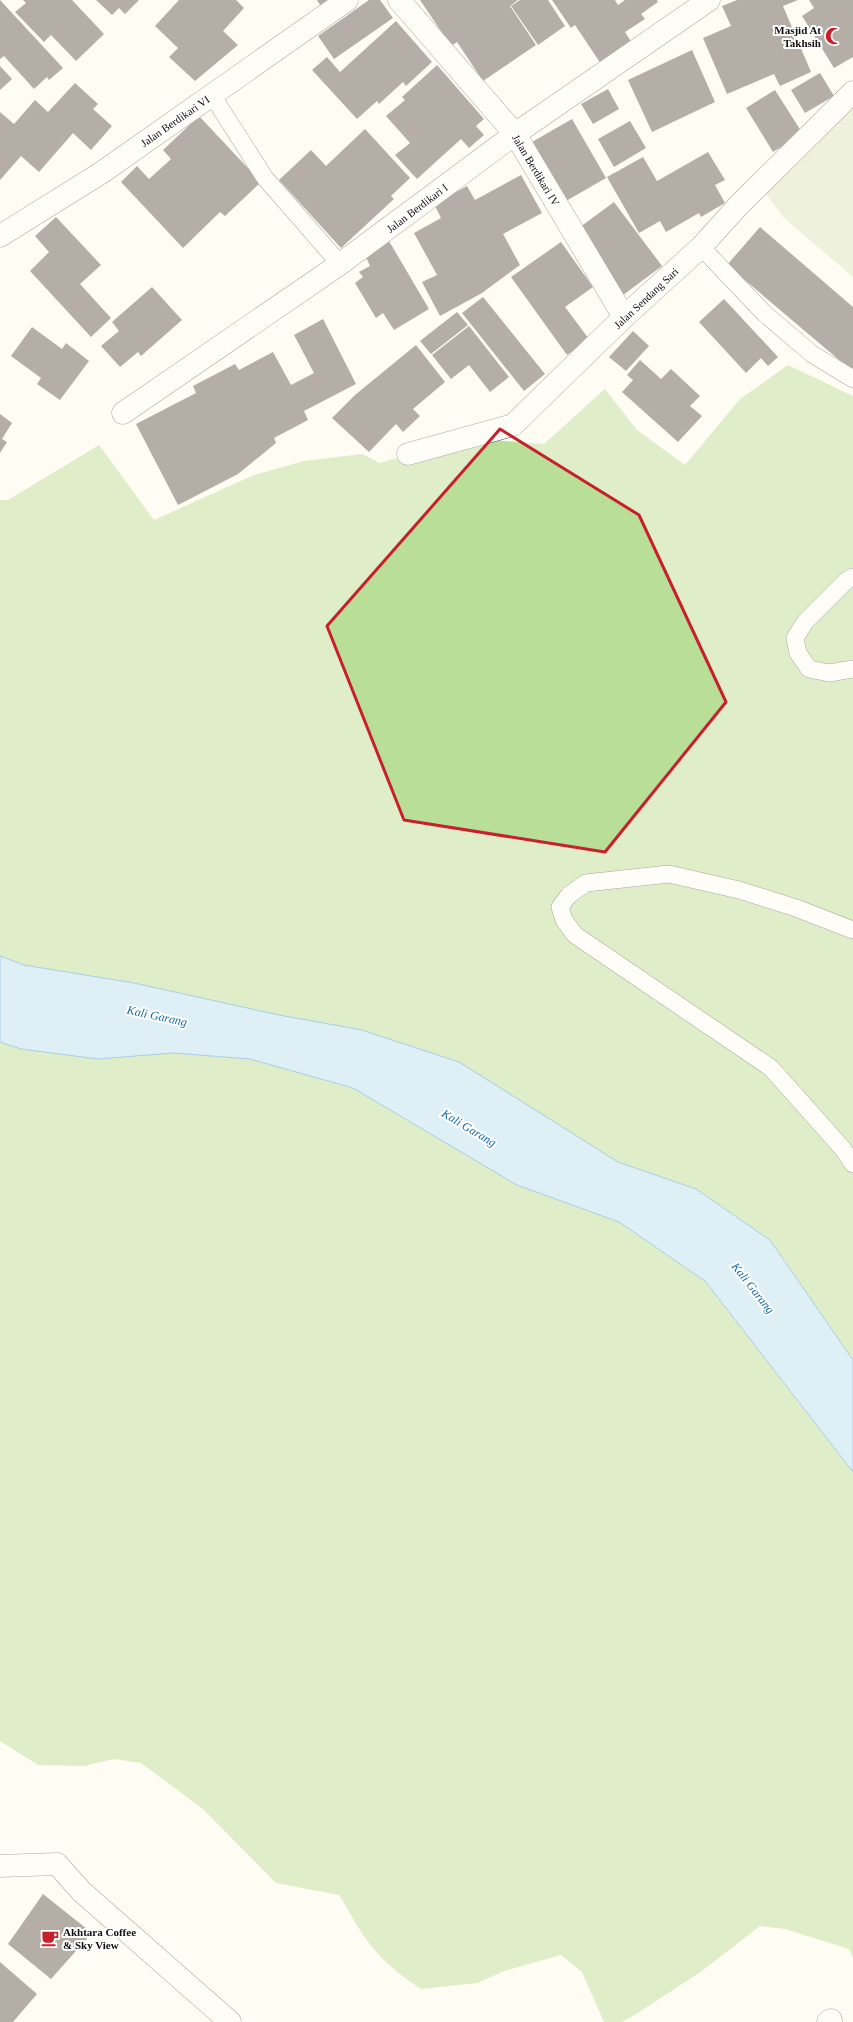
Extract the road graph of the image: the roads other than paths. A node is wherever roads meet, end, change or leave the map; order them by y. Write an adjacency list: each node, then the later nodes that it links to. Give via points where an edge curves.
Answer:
1 (347, 0): 6 (street, Jalan Berdikari VI)
2 (398, 0): 7 (street, Jalan Berdikari IV)
3 (709, 0): 4 (street, Jalan Berdikari I)
4 (681, 7): 7 (street, Jalan Berdikari I)
5 (853, 92): 9 (street, Jalan Sendang Sari, via 738,206)
6 (212, 95): 8 (street, Jalan Berdikari VI, via 101,173); 10 (lane, via 265,178)
7 (515, 134): 10 (street, Jalan Berdikari I); 11 (street, Jalan Berdikari IV)
8 (0, 236)
9 (701, 247): 11 (street, Jalan Sendang Sari); 12 (lane, via 764,313 812,354)
10 (340, 264): 13 (street, Jalan Berdikari I)
11 (624, 317): 14 (street, Jalan Sendang Sari, via 513,425)
12 (853, 379)
13 (123, 413)
14 (408, 454)
15 (853, 577): 16 (lane, via 805,622 795,638 798,653 809,669 829,674)
16 (853, 669)
17 (853, 930): 18 (lane, via 739,890 670,874 586,883 568,895 560,907 564,920 575,935 771,1068 843,1149)
18 (853, 1164)
19 (0, 1866): 20 (street, via 57,1864 81,1891)
20 (230, 2022)
21 (828, 2022): 22 (street)
22 (832, 2022)

